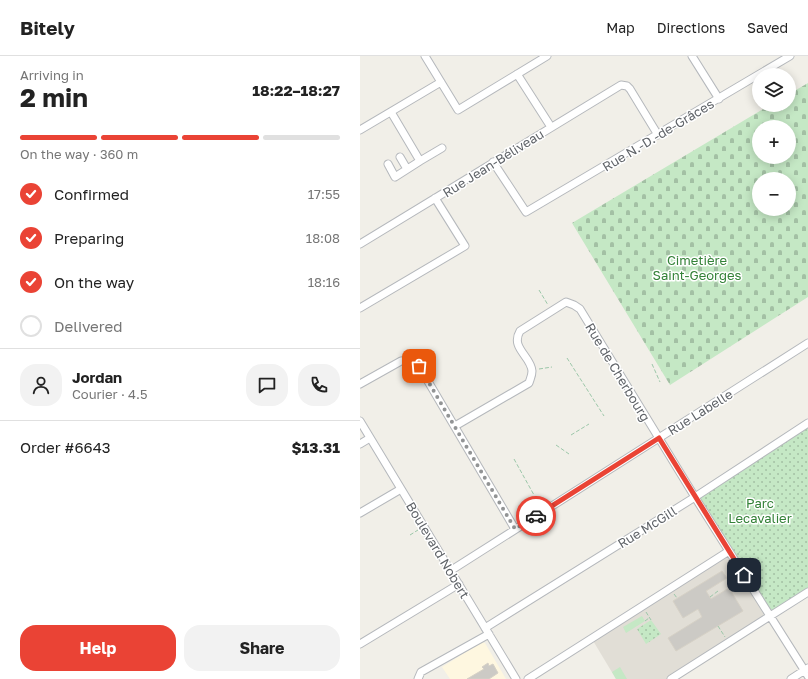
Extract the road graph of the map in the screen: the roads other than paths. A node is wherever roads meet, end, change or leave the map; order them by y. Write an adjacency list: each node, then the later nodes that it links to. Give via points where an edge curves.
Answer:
1 (425, 56): 6 (street)
2 (546, 56): 5 (street)
3 (692, 56): 7 (street)
4 (790, 56): 7 (street, Rue N.-D.-de-Grâces)
5 (517, 74): 6 (street, via 458,110); 9 (street)
6 (441, 82): 8 (street)
7 (719, 99): 11 (street, Rue N.-D.-de-Grâces)
8 (391, 112): 10 (street); 14 (street)
9 (551, 127): 11 (street, Rue Jean-Béliveau, via 621,85 630,89); 15 (street, Rue Jean-Béliveau)
10 (360, 130)
11 (658, 135): 15 (street, Rue N.-D.-de-Grâces, via 526,212)
12 (442, 148): 14 (street)
13 (400, 157): 17 (street)
14 (420, 161): 17 (street)
15 (493, 162): 18 (street, Rue Jean-Béliveau)
16 (388, 164): 17 (street, via 396,176)
17 (407, 169)
18 (435, 198): 19 (street, Rue Jean-Béliveau); 20 (street, via 465,246)
19 (360, 244)
20 (360, 308)
21 (808, 343): 27 (street, Rue Labelle)
22 (360, 384): 25 (street, via 401,361 412,360 419,366)
23 (360, 421): 26 (street, Boulevard Nobert)
24 (808, 423): 30 (street, Rue McGill)
25 (455, 426): 27 (street, Rue de Cherbourg, via 529,383 532,370 518,344 518,336 524,328 566,302 580,309); 32 (street)
26 (370, 438): 28 (street); 29 (street, Boulevard Nobert)
27 (659, 438): 30 (street, Rue de Cherbourg); 32 (street, Rue Labelle)
28 (360, 444)
29 (401, 489): 31 (street); 34 (street, Boulevard Nobert)
30 (695, 497): 33 (street, Rue de Cherbourg); 38 (street, Rue McGill)
31 (360, 513)
32 (515, 529): 34 (street, Rue Labelle)
33 (729, 551): 37 (street, Rue de Cherbourg); 43 (street)
34 (450, 571): 35 (street, Boulevard Nobert)
35 (459, 584): 38 (street, Boulevard Nobert); 39 (street)
36 (808, 592): 37 (street)
37 (770, 616): 40 (street, Rue de Cherbourg); 44 (street)
38 (487, 631): 41 (street, Rue McGill, via 421,672); 42 (street, Boulevard Nobert)
39 (360, 644)
40 (807, 672): 45 (street)
41 (418, 679)
42 (516, 679)
43 (528, 679)
44 (671, 679)
45 (791, 679)

